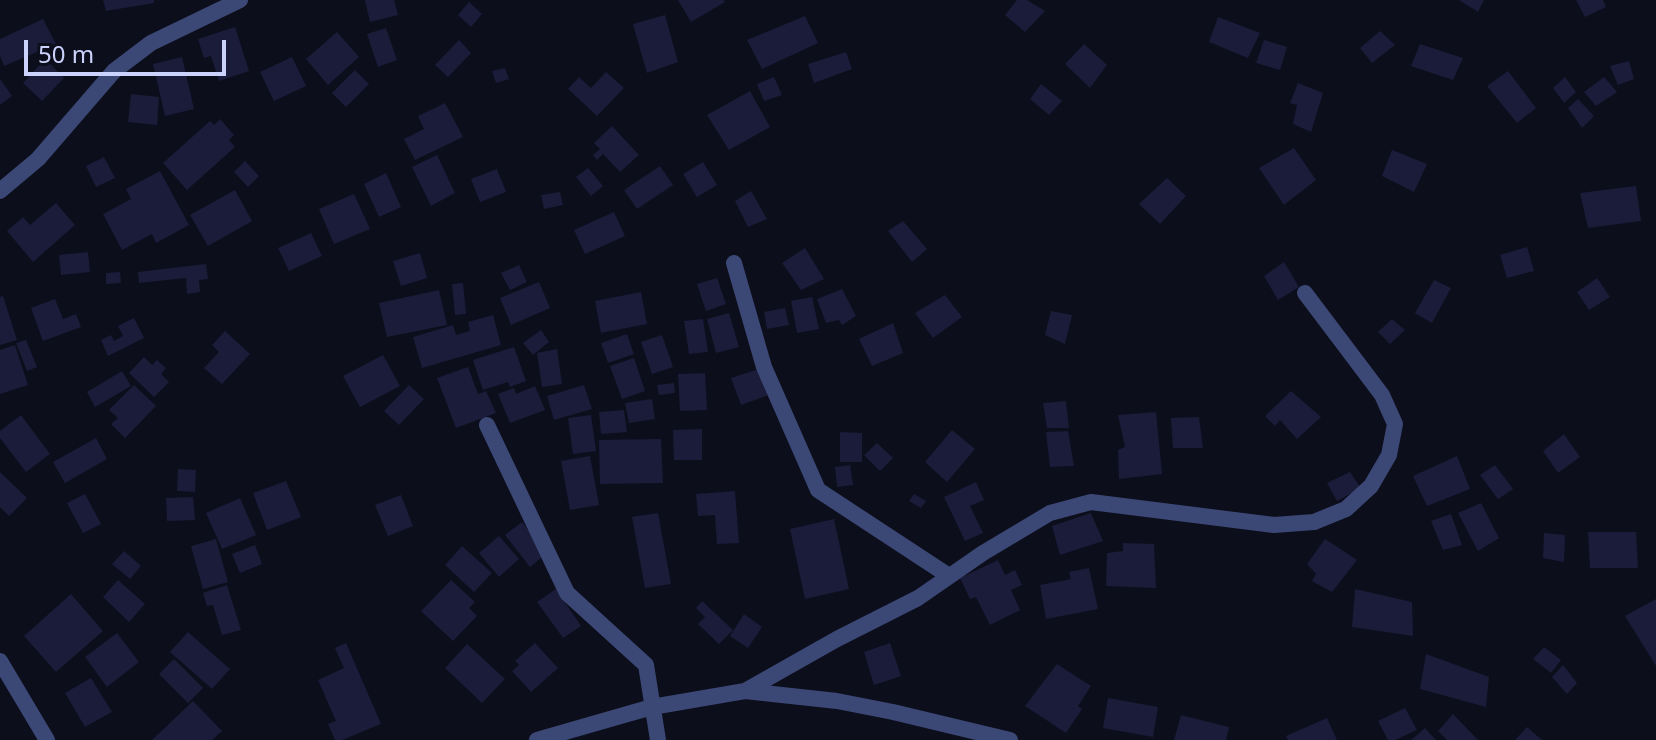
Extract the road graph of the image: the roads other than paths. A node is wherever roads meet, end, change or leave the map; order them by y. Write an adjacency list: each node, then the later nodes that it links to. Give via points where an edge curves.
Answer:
1 (240, 0): 2 (street, via 151,43 114,71 38,159)
2 (0, 191)
3 (734, 263): 6 (street, via 764,367 818,490)
4 (1305, 293): 6 (street, via 1382,395 1395,424 1389,455 1371,486 1346,509 1314,522 1274,525 1091,502 1050,513)
5 (487, 425): 9 (street, via 567,593 646,665)
6 (949, 576): 8 (street)
7 (0, 661): 10 (street)
8 (745, 691): 9 (street); 13 (street, via 837,701)
9 (652, 707): 11 (street); 12 (street)
10 (47, 740)
11 (537, 740)
12 (658, 740)
13 (1010, 740)

